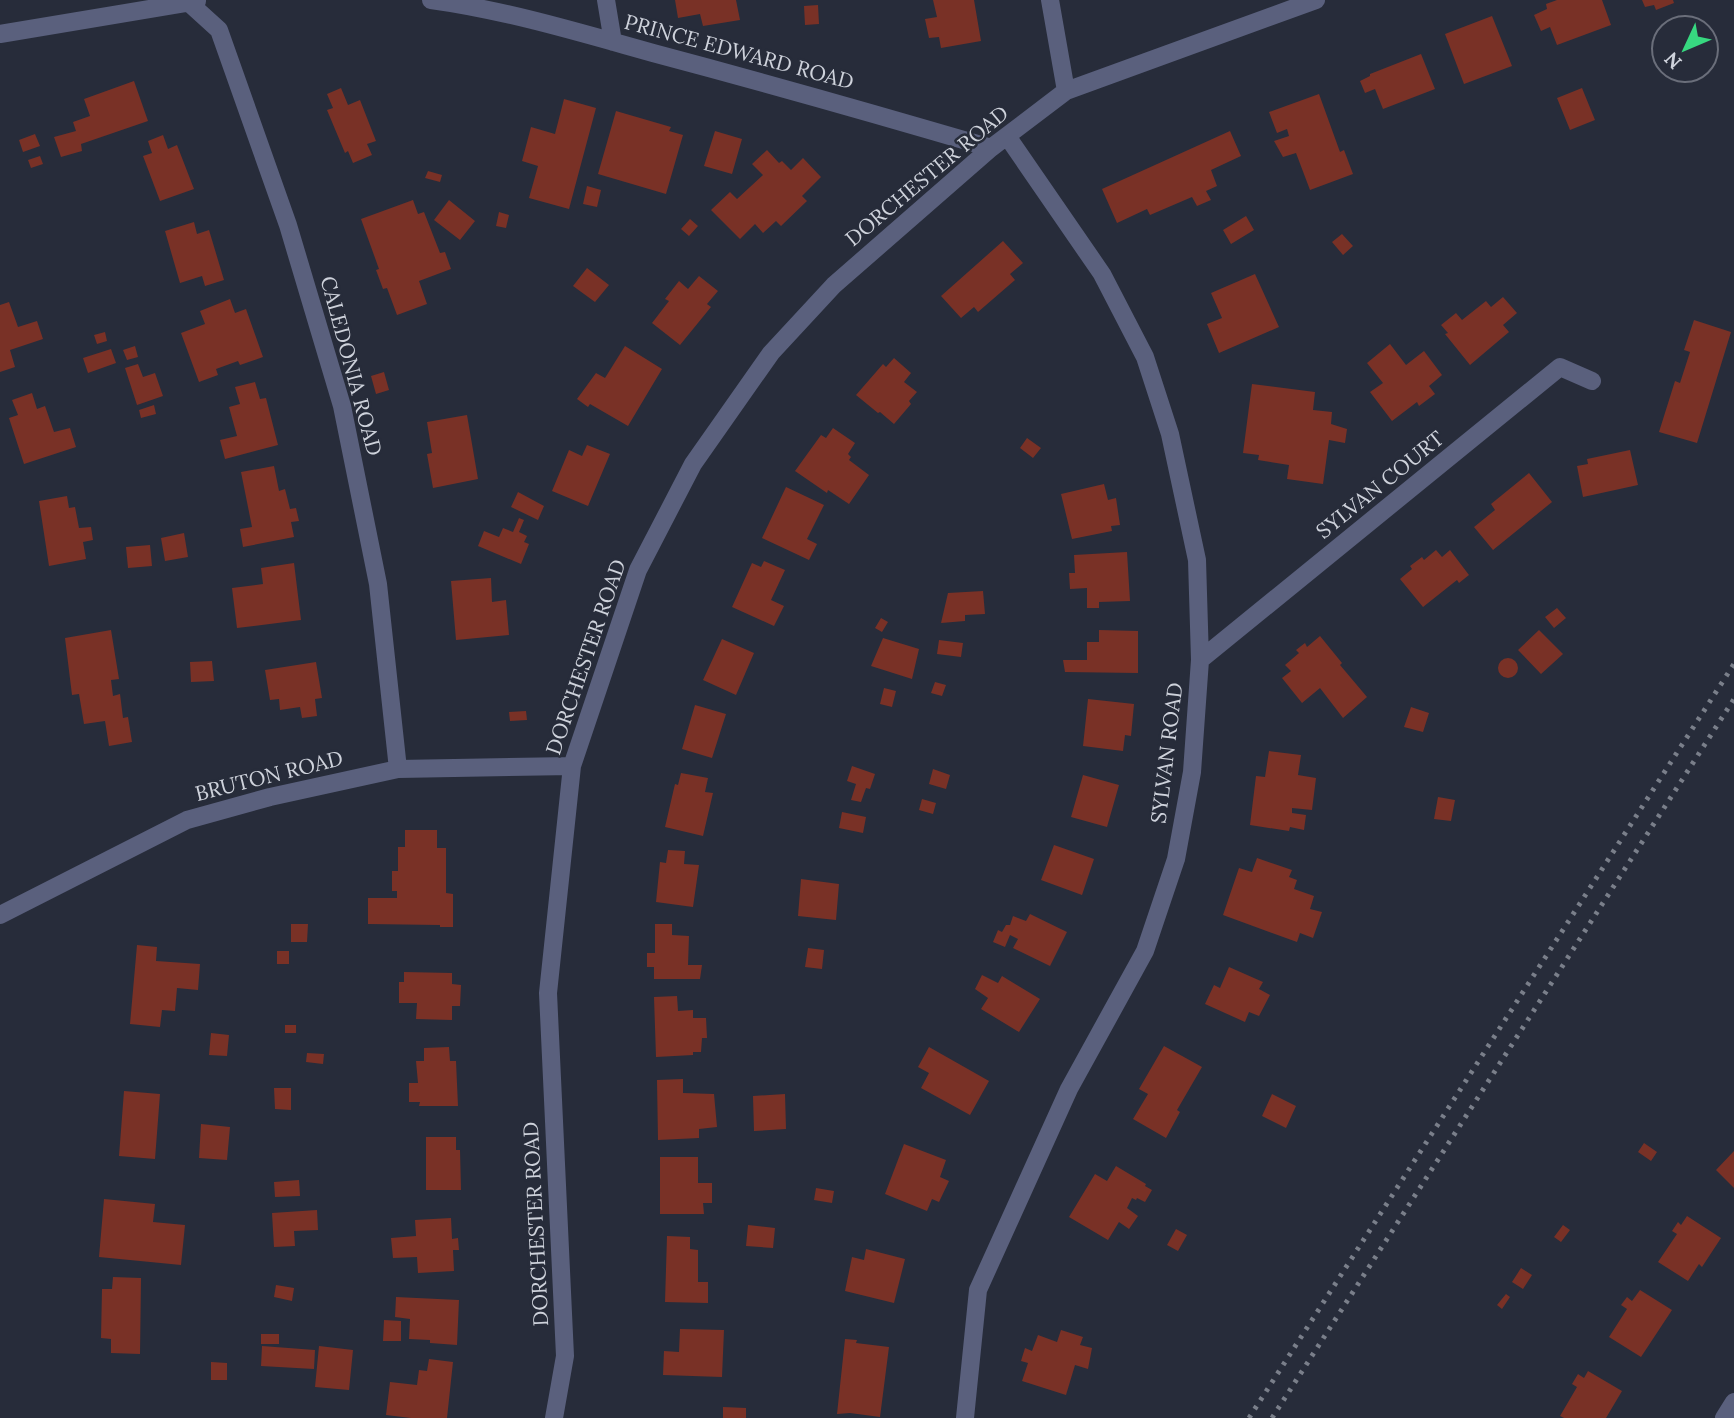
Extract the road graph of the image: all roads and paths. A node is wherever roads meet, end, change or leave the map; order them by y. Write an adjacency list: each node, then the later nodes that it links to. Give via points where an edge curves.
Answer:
1 (431, 0): 7 (street, PRINCE EDWARD ROAD)
2 (606, 0): 7 (street)
3 (1050, 0): 8 (street)
4 (1316, 0): 8 (street, DORCHESTER ROAD)
5 (192, 1): 6 (street); 14 (street, CALEDONIA ROAD, via 219,30 288,225 342,406 378,584)
6 (0, 34)
7 (613, 42): 10 (street, PRINCE EDWARD ROAD)
8 (1066, 91): 9 (street, DORCHESTER ROAD)
9 (1007, 136): 10 (street, DORCHESTER ROAD); 12 (street, SYLVAN ROAD, via 1102,274 1145,357 1170,434 1197,560)
10 (991, 148): 13 (street, DORCHESTER ROAD, via 834,285 771,353 693,464 638,570)
11 (1592, 381): 12 (street, SYLVAN COURT, via 1560,367)
12 (1200, 660): 18 (street, SYLVAN ROAD, via 1192,772 1176,859 1145,951 1069,1089 978,1290)
13 (572, 766): 14 (street, BRUTON ROAD); 17 (street, DORCHESTER ROAD, via 548,993 565,1356)
14 (398, 769): 15 (street, BRUTON ROAD, via 187,820)
15 (0, 915)
16 (1734, 1402): 19 (street)
17 (554, 1418)
18 (965, 1418)
19 (1724, 1418)

